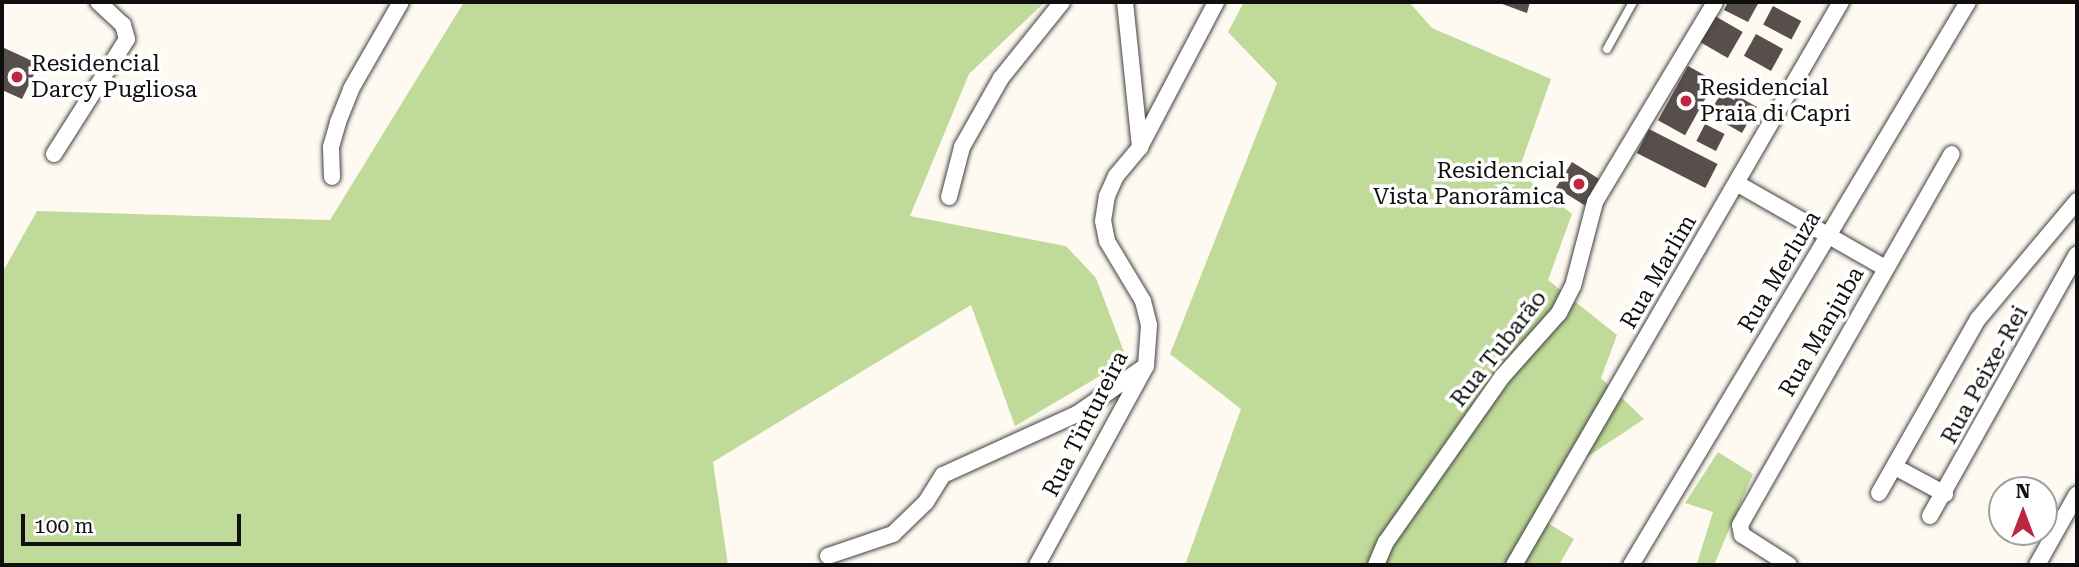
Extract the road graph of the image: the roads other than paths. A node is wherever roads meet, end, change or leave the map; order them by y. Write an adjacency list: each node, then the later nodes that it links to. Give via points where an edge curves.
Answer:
1 (98, 2): 12 (street, via 123,25 127,39)
2 (401, 2): 14 (street, via 351,89 331,148)
3 (1062, 2): 16 (street, via 1001,78 962,147)
4 (1125, 2): 11 (street)
5 (1216, 2): 11 (street, Rua Tintureira)
6 (1633, 2): 10 (lane)
7 (1715, 2): 29 (street, Rua Tubarão, via 1595,202 1583,234 1573,286 1559,313 1502,377 1386,542)
8 (1842, 2): 15 (street, Rua Marlim)
9 (1968, 2): 18 (street, Rua Merluza)
10 (1607, 49)
11 (1140, 147): 21 (street, Rua Tintureira, via 1116,176 1103,221 1107,241 1143,301 1149,325)
12 (54, 154)
13 (1952, 154): 20 (street, Rua Manjuba)
14 (332, 177)
15 (1738, 184): 18 (street); 30 (street, Rua Marlim)
16 (949, 197)
17 (2077, 205): 22 (street, via 2015,269 1978,319)
18 (1828, 235): 20 (street); 31 (street, Rua Merluza)
19 (2077, 254): 24 (street, Rua Peixe-Rei)
20 (1885, 268): 32 (street, Rua Manjuba, via 1740,525 1742,535)
21 (1146, 366): 27 (street, via 1077,414 943,475 926,502 893,534); 28 (street, Rua Tintureira)
22 (1895, 467): 23 (street); 24 (street)
23 (1879, 493)
24 (1945, 494): 26 (street, Rua Peixe-Rei)
25 (2077, 494): 33 (street)
26 (1930, 516)
27 (828, 556)
28 (1037, 565)
29 (1376, 565)
30 (1514, 565)
31 (1631, 565)
32 (1789, 565)
33 (2036, 565)

